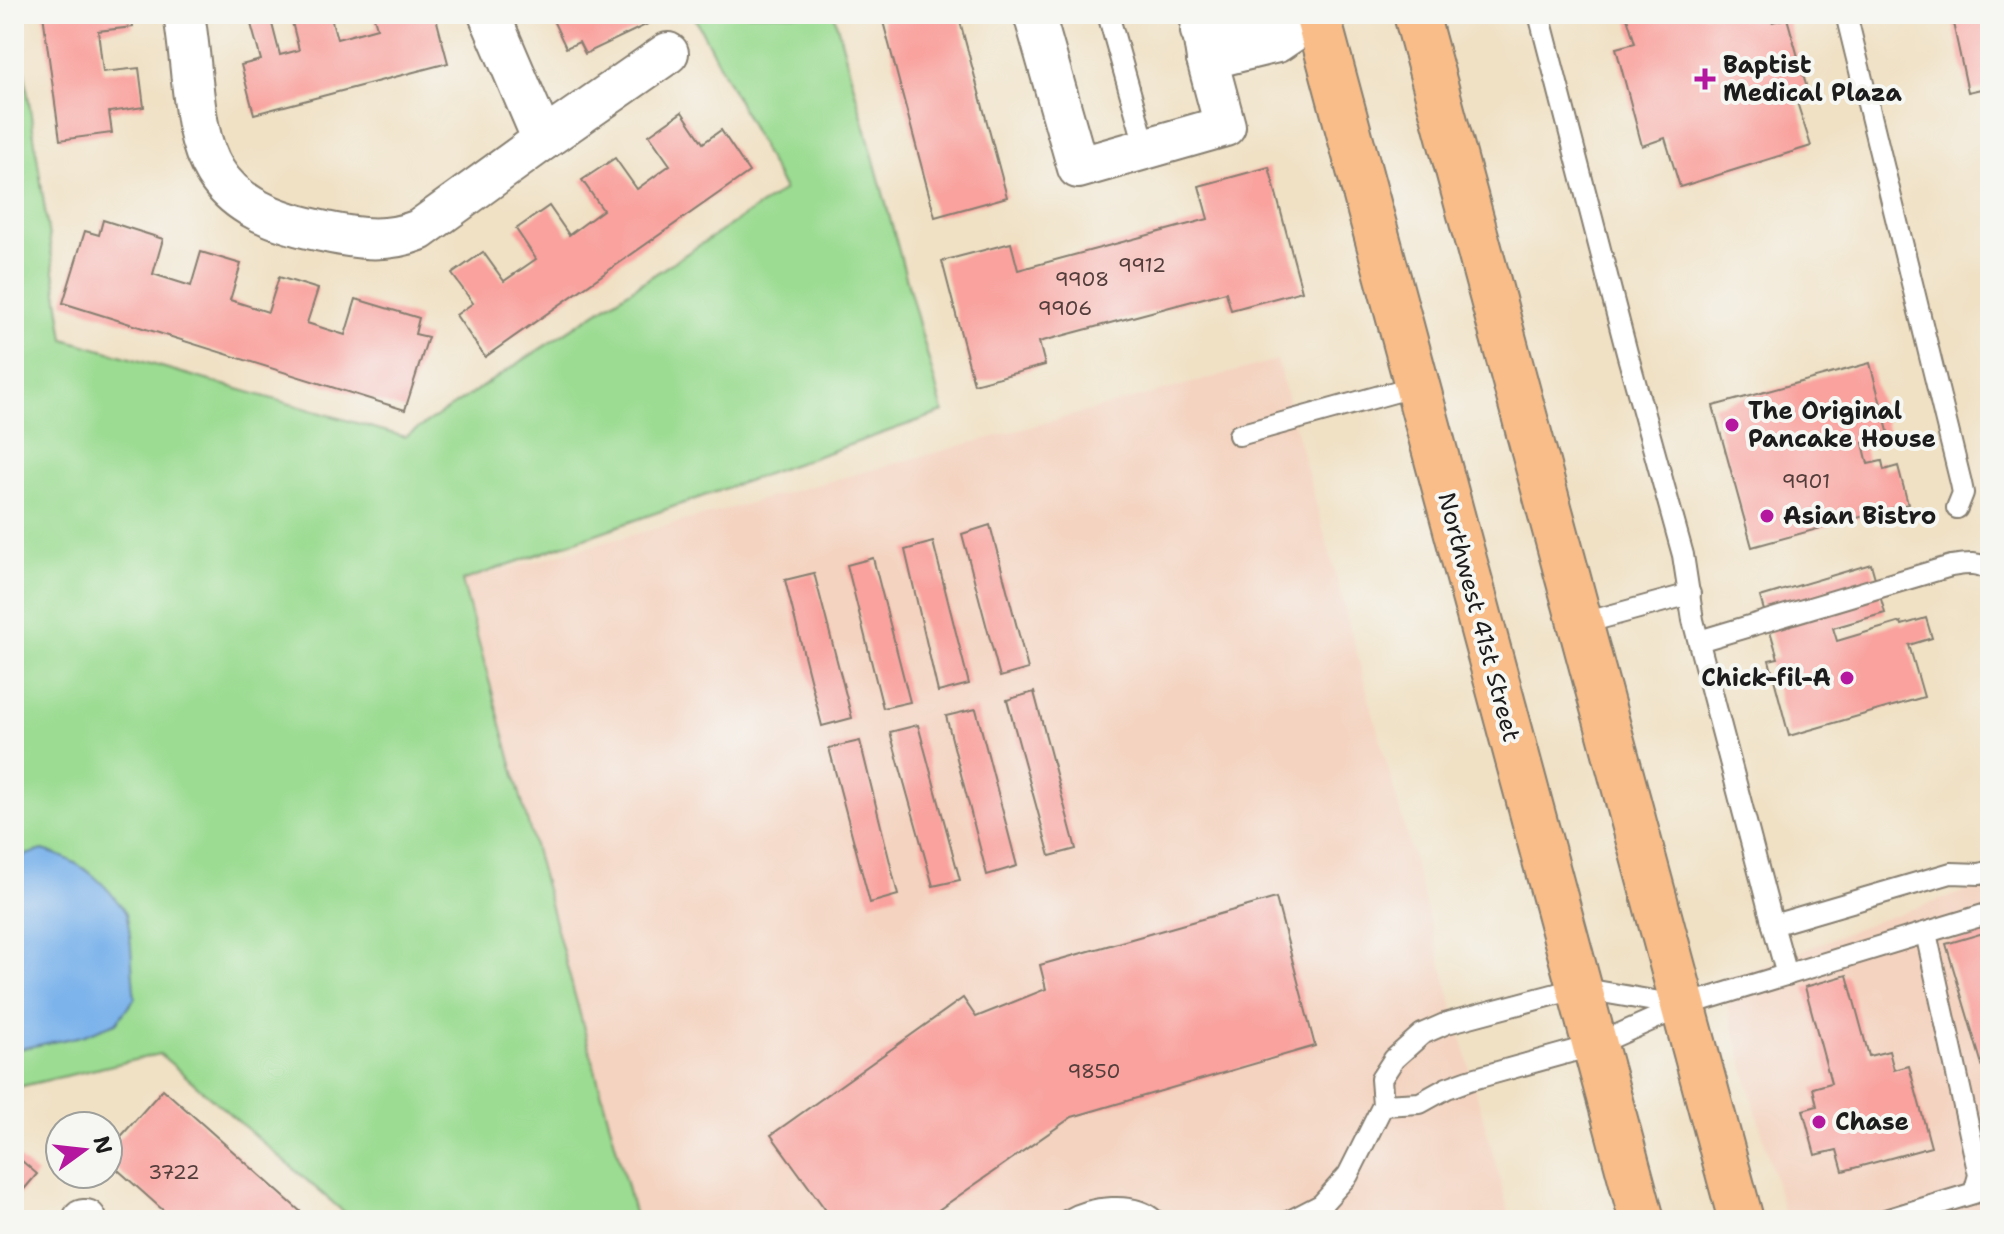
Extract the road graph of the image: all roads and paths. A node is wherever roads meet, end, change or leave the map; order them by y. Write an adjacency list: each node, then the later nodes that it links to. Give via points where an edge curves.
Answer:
1 (184, 14): 12 (street, via 199,127 211,167 237,199 279,220 349,237 403,236 435,221)
2 (489, 14): 12 (street)
3 (1034, 14): 13 (street, via 1078,168)
4 (1108, 14): 13 (lane)
5 (1266, 14): 10 (street)
6 (1308, 14): 10 (street, via 1277,42); 14 (main road, Northwest 41st Street)
7 (1416, 14): 19 (main road)
8 (1539, 14): 18 (lane)
9 (1846, 14): 16 (lane, via 1961,483)
10 (1203, 35): 13 (street, via 1225,126)
11 (668, 53): 12 (street)
12 (543, 140)
13 (1146, 149)
14 (1416, 386): 15 (lane); 26 (main road, Northwest 41st Street)
15 (1239, 435)
16 (1957, 508)
17 (1990, 571): 20 (lane, via 1972,564 1951,566)
18 (1690, 594): 19 (lane); 20 (lane)
19 (1580, 624): 27 (main road)
20 (1699, 641): 23 (lane)
21 (1990, 871): 23 (lane, via 1951,873)
22 (1990, 913): 24 (lane)
23 (1773, 925): 25 (lane)
24 (1926, 933): 25 (lane); 35 (lane, via 1979,1175 1974,1193)
25 (1787, 975): 27 (lane)
26 (1579, 988): 27 (lane); 28 (main road, Northwest 41st Street); 29 (lane, via 1422,1034 1381,1079)
27 (1683, 1006): 28 (lane); 34 (main road)
28 (1595, 1045): 29 (lane, via 1469,1080 1420,1103); 33 (main road, Northwest 41st Street)
29 (1383, 1105): 32 (lane, via 1343,1182 1321,1205)
30 (1068, 1220): 31 (lane, via 1118,1209)
31 (1154, 1220)
32 (1292, 1220)
33 (1642, 1220)
34 (1741, 1220)
35 (1885, 1220)

